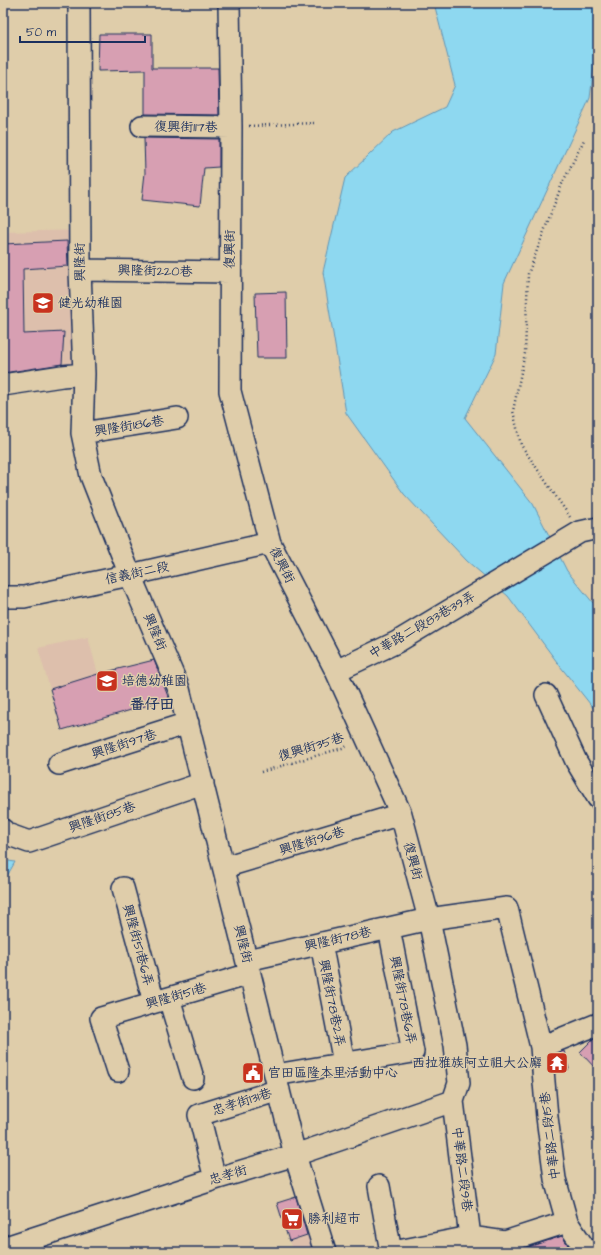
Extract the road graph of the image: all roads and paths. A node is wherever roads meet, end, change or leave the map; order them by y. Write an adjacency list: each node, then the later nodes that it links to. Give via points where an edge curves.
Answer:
1 (79, 3): 8 (street, 興隆街)
2 (229, 4): 3 (path); 6 (street, 復興街)
3 (352, 6)
4 (314, 123): 6 (path)
5 (142, 126): 6 (street, 復興街117巷)
6 (231, 127): 9 (street, 復興街)
7 (584, 140): 14 (path, via 562,184 528,274 525,353 513,411 521,446)
8 (80, 270): 9 (street, 興隆街220巷); 10 (street, 興隆街)
9 (230, 272): 15 (street, 復興街, via 230,391)
10 (84, 374): 11 (street); 13 (street, 興隆街)
11 (3, 385)
12 (177, 418): 13 (street, 興隆街186巷)
13 (82, 433): 16 (street, 興隆街, via 90,476)
14 (589, 530): 18 (street, 中華路二段83巷39弄, via 506,576 397,642)
15 (270, 543): 16 (street, 信義街二段); 18 (street, 復興街)
16 (130, 575): 17 (street, 信義街二段, via 24,597); 20 (street, 興隆街, via 179,689)
17 (3, 597)
18 (336, 671): 21 (street, 復興街)
19 (546, 695): 25 (street, via 576,761)
20 (188, 723): 22 (street, 興隆街97巷); 24 (street, 興隆街)
21 (367, 740): 23 (path, 復興街35巷); 26 (street, 復興街)
22 (59, 764)
23 (261, 772)
24 (203, 783): 27 (street, 興隆街85巷, via 29,842 4,833); 28 (street, 興隆街)
25 (598, 798)
26 (401, 814): 28 (street, 興隆街96巷); 31 (street, 復興街)
27 (3, 830)
28 (224, 868): 34 (street, 興隆街)
29 (123, 888): 35 (street, 興隆街51巷6弄)
30 (507, 908): 31 (street, 興隆街78巷); 37 (street, 中華路二段15巷)
31 (429, 919): 32 (street, 興隆街78巷); 42 (street, 復興街, via 455,1046 459,1083)
32 (389, 928): 33 (street, 興隆街78巷); 38 (street, 興隆街78巷6弄, via 413,1052)
33 (321, 943): 34 (street, 興隆街78巷); 38 (street, 興隆街78巷2弄)
34 (248, 967): 35 (street, 興隆街51巷); 41 (street, 興隆街)
35 (162, 1000): 39 (street, 興隆街51巷, via 101,1018); 40 (street, 興隆街51巷6弄)
36 (598, 1024): 37 (street)
37 (541, 1047): 46 (street, 中華路二段15巷, via 555,1179)
38 (344, 1063): 41 (street, 興隆街78巷6弄)
39 (118, 1071)
40 (193, 1078)
41 (277, 1082): 43 (street, 興隆街); 44 (street, 忠孝街131巷, via 199,1116)
42 (453, 1101): 43 (street, 忠孝街); 47 (street, 中華路二段9巷)
43 (295, 1155): 44 (street, 忠孝街); 50 (street, 興隆街)
44 (215, 1179): 49 (street, 忠孝街)
45 (379, 1186): 51 (street)
46 (567, 1222): 48 (street); 52 (street, 中華路二段15巷)
47 (470, 1237): 48 (street); 51 (street)
48 (508, 1247)
49 (3, 1248)
50 (325, 1252)
51 (392, 1252)
52 (587, 1252)

